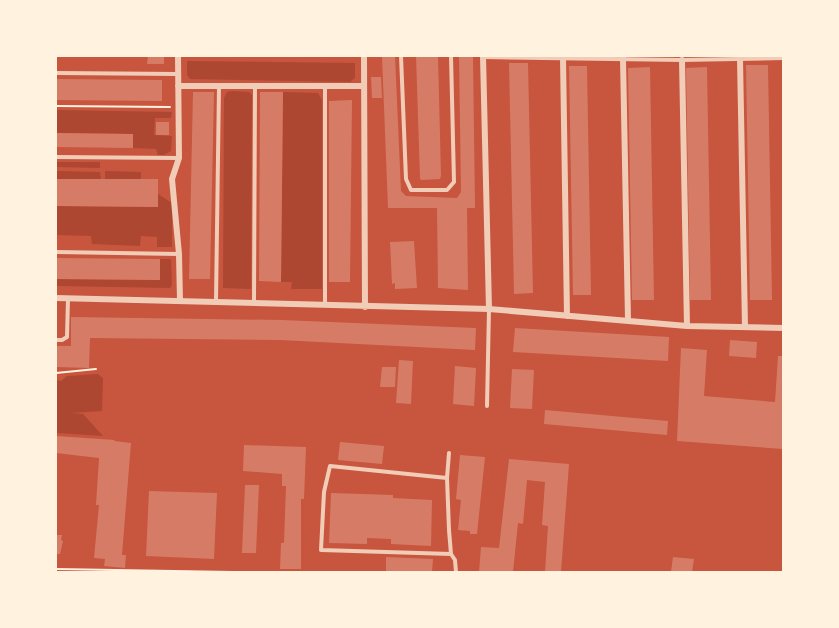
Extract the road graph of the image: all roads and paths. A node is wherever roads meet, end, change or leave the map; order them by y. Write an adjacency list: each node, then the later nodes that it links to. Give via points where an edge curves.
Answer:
1 (178, 56): 13 (street)
2 (364, 56): 16 (street)
3 (401, 56): 4 (lane, via 406,179 411,190 447,190 454,182)
4 (451, 56)
5 (483, 56): 6 (lane); 32 (street)
6 (545, 57): 7 (lane)
7 (563, 58): 9 (lane); 33 (street)
8 (783, 58): 11 (lane)
9 (623, 59): 10 (lane); 34 (street)
10 (683, 59): 11 (lane); 35 (street)
11 (740, 59): 36 (street)
12 (56, 73): 13 (lane)
13 (178, 74): 14 (street)
14 (178, 86): 15 (street); 20 (street)
15 (219, 86): 18 (street); 28 (lane)
16 (364, 86): 17 (street); 31 (street)
17 (324, 87): 18 (street); 30 (lane)
18 (255, 88): 29 (lane)
19 (56, 106): 20 (path)
20 (178, 107): 22 (street)
21 (56, 157): 22 (lane)
22 (179, 158): 24 (street, via 172,179)
23 (56, 252): 24 (lane)
24 (179, 254): 27 (street)
25 (56, 298): 26 (street)
26 (68, 298): 27 (street); 38 (lane, via 67,337)
27 (180, 301): 28 (street)
28 (216, 301): 29 (street)
29 (254, 302): 30 (street)
30 (325, 305): 31 (street)
31 (365, 307): 32 (street)
32 (489, 309): 33 (street); 41 (lane)
33 (567, 316): 34 (street)
34 (628, 320): 35 (street)
35 (687, 326): 36 (street)
36 (745, 327): 37 (street)
37 (783, 328)
38 (56, 340)
39 (96, 369): 40 (path)
40 (56, 373)
41 (487, 406)
42 (449, 453): 43 (lane)
43 (447, 478): 44 (lane); 44 (lane, via 330,466 324,492 321,550)
44 (450, 554): 47 (lane)
45 (56, 569): 46 (path)
46 (233, 573)
47 (456, 573)

